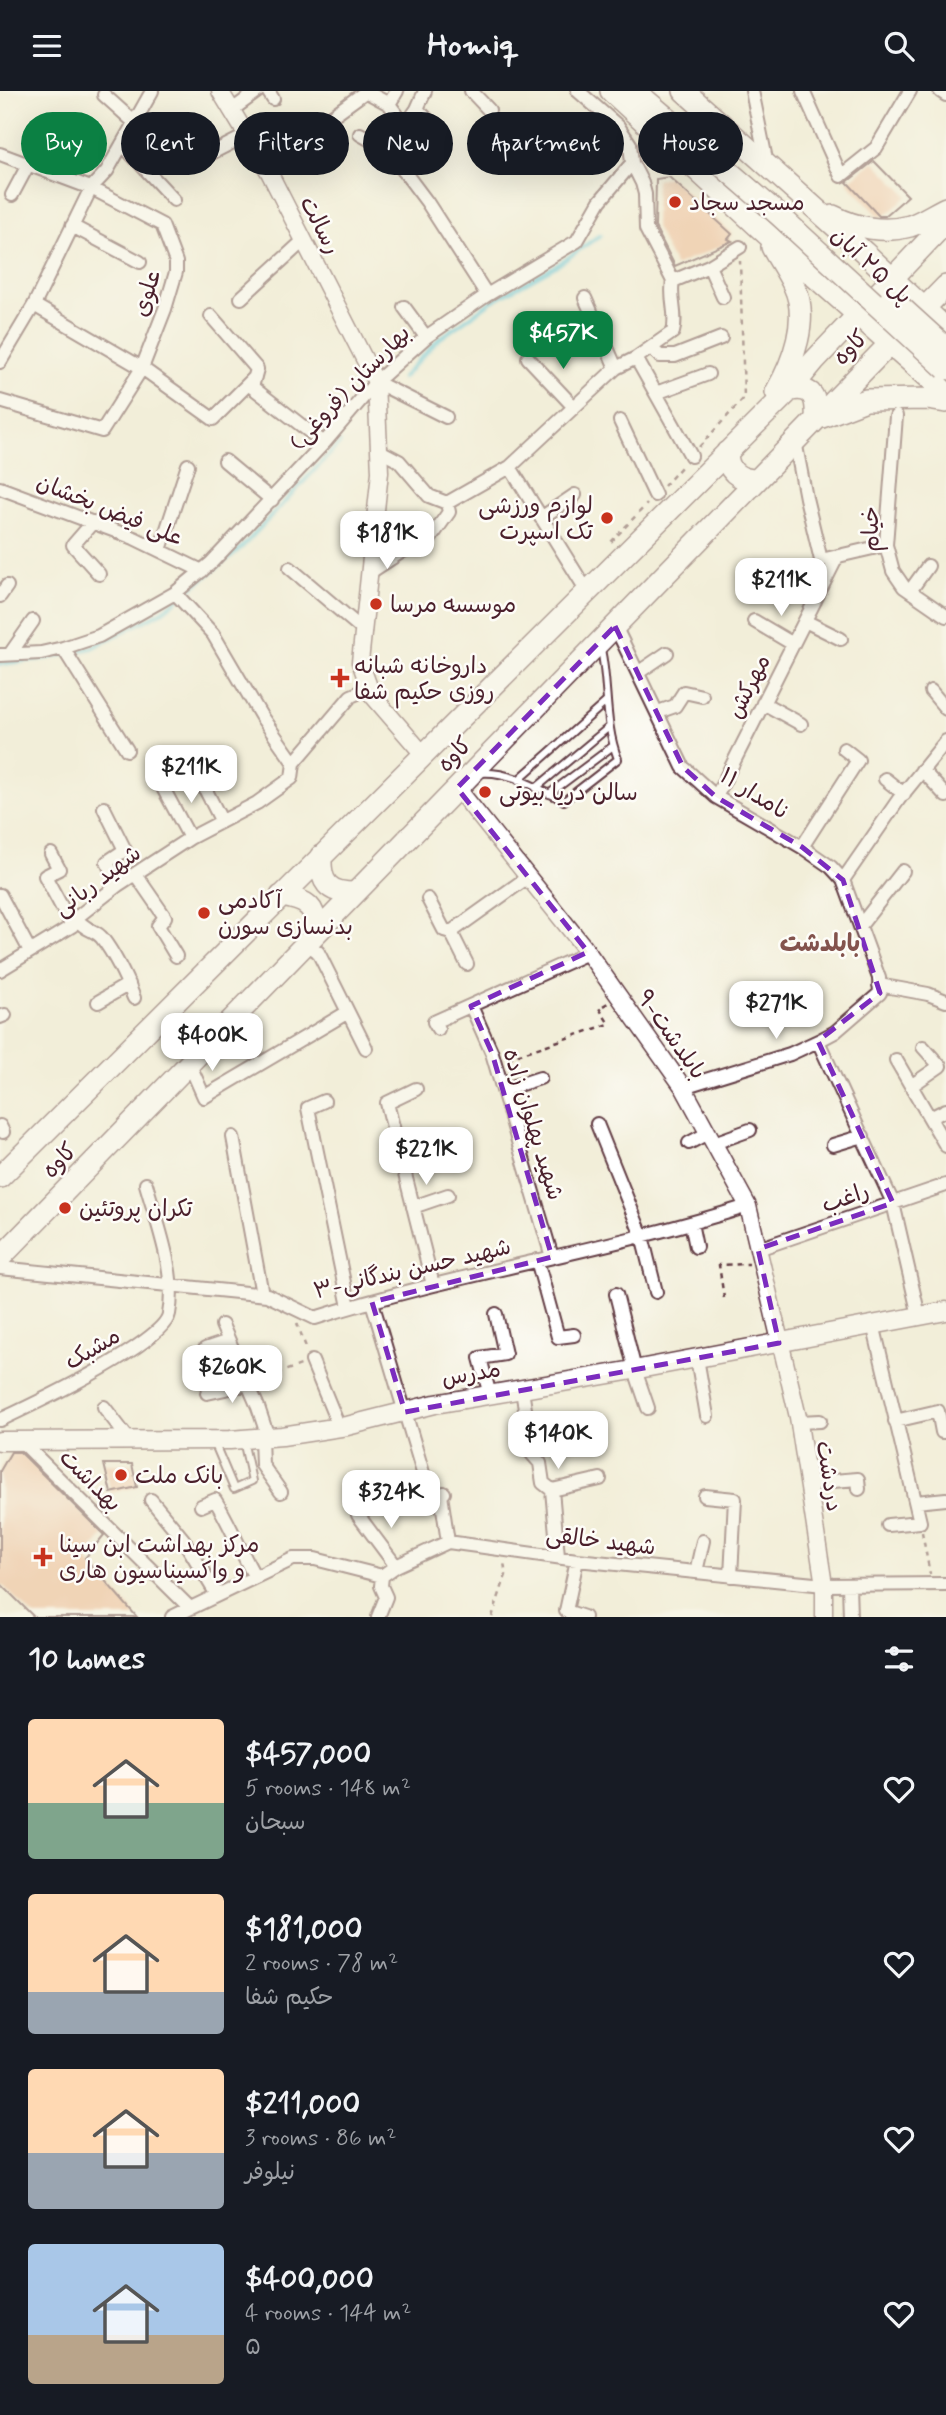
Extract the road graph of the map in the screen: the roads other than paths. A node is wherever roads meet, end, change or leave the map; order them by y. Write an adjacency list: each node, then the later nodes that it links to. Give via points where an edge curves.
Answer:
1 (152, 91): 24 (street)
2 (220, 91): 20 (street, رسالت)
3 (258, 91): 20 (street)
4 (365, 91): 19 (street); 25 (street)
5 (397, 91): 19 (street)
6 (425, 91): 21 (street)
7 (471, 91): 22 (street)
8 (578, 91): 34 (street, via 618,126 630,144)
9 (611, 91): 42 (main road)
10 (635, 91): 77 (main road, پل ۲۵ آبان, bridge, via 779,215)
11 (657, 91): 71 (main road, پل ۲۵ آبان, bridge)
12 (684, 91): 30 (main road)
13 (752, 91): 35 (street)
14 (803, 91): 16 (street, via 841,176 876,148)
15 (940, 91): 18 (street)
16 (905, 94)
17 (104, 95): 23 (street)
18 (946, 96)
19 (389, 104): 26 (street)
20 (232, 110): 27 (street, رسالت)
21 (417, 110)
22 (489, 110)
23 (123, 112)
24 (140, 112)
25 (337, 112)
26 (395, 112)
27 (234, 113)
28 (360, 134): 29 (street)
29 (363, 136)
30 (745, 144): 35 (main road); 42 (main road, via 750,168 746,181 734,189)
31 (121, 146): 41 (street)
32 (0, 154): 33 (street, علوی)
33 (21, 162)
34 (632, 163): 55 (street, via 645,194 646,229); 57 (street, بهارستان (فروغی), via 600,201 577,241)
35 (767, 165): 45 (main road)
36 (23, 175): 43 (street)
37 (55, 175): 41 (street, علوی)
38 (151, 175): 44 (street)
39 (270, 175): 50 (street, رسالت)
40 (406, 175): 57 (street)
41 (91, 188): 48 (street); 75 (street, علوی, via 162,225 176,262 165,309)
42 (719, 188): 49 (main road)
43 (12, 195)
44 (174, 200)
45 (810, 203): 46 (main road, via 850,225 879,229 910,226); 54 (main road)
46 (946, 208)
47 (946, 222): 54 (main road, کاوه)
48 (72, 226): 52 (street); 61 (street)
49 (762, 230): 64 (main road); 89 (main road, via 796,288 801,318 789,371)
50 (303, 241): 59 (street); 80 (street, رسالت)
51 (740, 247): 53 (street)
52 (140, 262)
53 (709, 266): 55 (street); 58 (street)
54 (893, 278): 63 (main road); 64 (main road, کاوه)
55 (673, 281): 70 (street, via 673,332)
56 (946, 286): 63 (main road, کاوه)
57 (487, 295): 67 (street, بهارستان (فروغی))
58 (723, 297)
59 (241, 298)
60 (585, 298): 76 (street)
61 (34, 306): 74 (street); 75 (street)
62 (404, 307): 67 (street)
63 (924, 309): 66 (main road); 69 (main road, کاوه)
64 (858, 315): 69 (main road); 81 (main road, کاوه)
65 (211, 316): 79 (street, via 257,369)
66 (946, 329)
67 (426, 337): 80 (street, بهارستان (فروغی))
68 (722, 338): 70 (street, via 675,356 660,356)
69 (890, 345): 83 (main road); 90 (main road, کاوه)
70 (651, 348): 73 (street)
71 (946, 348)
72 (527, 358): 86 (street)
73 (636, 358): 76 (street); 82 (street)
74 (0, 362)
75 (142, 368): 79 (street, via 213,419); 84 (street, علوی, via 102,431)
76 (616, 368): 86 (street)
77 (946, 369)
78 (708, 373): 82 (street)
79 (255, 377): 93 (street, via 252,387)
80 (376, 382): 88 (street); 93 (street, بهارستان (فروغی)); 94 (street)
81 (790, 390): 89 (main road, کاوه); 90 (main road, via 809,391 817,402)
82 (656, 393): 96 (street)
83 (946, 393)
84 (0, 401)
85 (946, 402): 90 (main road, via 866,400)
86 (574, 407): 99 (street)
87 (896, 416): 108 (street, خیام)
88 (446, 417)
89 (762, 418): 95 (main road, کاوه)
90 (816, 419): 92 (main road, کاوه)
91 (620, 421): 103 (street)
92 (795, 441): 100 (main road, کاوه); 110 (street, via 821,560)
93 (324, 443): 104 (street, بهارستان (فروغی))
94 (380, 450): 105 (street, via 399,461 429,496); 114 (street)
95 (727, 451): 100 (main road, via 734,474); 116 (main road, کاوه)
96 (691, 456)
97 (225, 461): 104 (street)
98 (188, 465): 109 (street)
99 (510, 467): 105 (street); 106 (street)
100 (757, 480): 125 (main road, کاوه)
101 (0, 488): 107 (street, علی فیض بخشان)
102 (575, 495): 106 (street)
103 (655, 495)
104 (272, 500): 113 (street, بهارستان (فروغی))
105 (447, 503): 114 (street, via 449,512 430,539)
106 (541, 518): 116 (street)
107 (93, 522): 109 (street, علی فیض بخشان); 115 (street, via 73,545)
108 (886, 545): 110 (street); 117 (street, خیام, via 893,571)
109 (160, 550): 113 (street, علی فیض بخشان)
110 (837, 557): 120 (street, مهرکش)
111 (928, 566): 117 (street)
112 (290, 568): 126 (street)
113 (202, 571): 119 (street, بهارستان (فروغی))
114 (369, 573): 126 (street)
115 (99, 574)
116 (587, 591): 147 (main road, کاوه)
117 (910, 591): 121 (street, خیام)
118 (800, 594): 120 (street)
119 (178, 596): 132 (street, بهارستان (فروغی)); 148 (street, via 213,634)
120 (815, 601): 124 (street, مهرکش)
121 (946, 616)
122 (33, 621): 131 (street)
123 (754, 621): 129 (street)
124 (805, 621): 127 (street); 129 (street, مهرکش)
125 (615, 626): 128 (main road, کاوه); 133 (street, ۱۱ نامدار)
126 (363, 630): 134 (street, via 360,662)
127 (841, 639)
128 (599, 642): 137 (lane); 153 (main road, کاوه)
129 (793, 644): 138 (street, مهرکش)
130 (667, 653): 133 (street)
131 (5, 654): 132 (street, بهارستان (فروغی))
132 (66, 654): 146 (street)
133 (639, 672): 140 (street, ۱۱ نامدار)
134 (370, 688): 147 (street); 148 (street, شهید ربانی, via 351,696)
135 (931, 691): 139 (street)
136 (702, 696): 140 (street, via 684,692 675,706)
137 (606, 702): 142 (lane); 151 (lane)
138 (763, 703): 141 (street); 159 (street, مهرکش)
139 (946, 709)
140 (658, 712): 159 (street, ۱۱ نامدار, via 683,767)
141 (801, 724)
142 (609, 727): 144 (lane); 155 (lane)
143 (946, 741): 149 (street)
144 (613, 746): 156 (lane); 156 (lane, via 618,759 564,801)
145 (844, 749): 163 (street, via 858,760)
146 (127, 750)
147 (422, 754): 165 (main road, کاوه)
148 (294, 763): 161 (street, شهید ربانی, via 292,778 257,803)
149 (922, 770): 157 (street); 158 (street)
150 (199, 776): 161 (street)
151 (518, 779): 153 (lane, via 487,772); 155 (lane)
152 (885, 779): 157 (street)
153 (464, 781): 168 (street, ۹-بابلدشت); 171 (main road, کاوه)
154 (163, 788): 162 (street)
155 (536, 788): 156 (lane)
156 (549, 794)
157 (904, 794): 169 (street)
158 (946, 796)
159 (716, 797): 163 (street, ۱۱ نامدار)
160 (104, 808): 170 (street, via 125,850 107,862)
161 (221, 820): 162 (street, شهید ربانی)
162 (190, 838): 167 (street, شهید ربانی)
163 (802, 847): 169 (street, ۱۱ نامدار)
164 (51, 854): 175 (street, via 59,869 45,876)
165 (321, 856): 171 (main road, via 320,873 328,885 340,893); 173 (main road, کاوه)
166 (903, 871): 176 (street)
167 (136, 876): 170 (street, شهید ربانی); 181 (street, via 164,917 158,926)
168 (528, 877): 177 (street); 180 (street, ۹-بابلدشت)
169 (843, 880): 176 (street, ۱۱ نامدار)
170 (118, 885): 175 (street, شهید ربانی)
171 (355, 893): 178 (main road, کاوه)
172 (0, 895): 179 (street)
173 (281, 896): 178 (main road, via 298,898 313,912 316,921); 213 (main road, کاوه)
174 (428, 899): 177 (street, via 444,930)
175 (74, 922): 179 (street, شهید ربانی); 184 (street, via 100,935)
176 (860, 926): 185 (street, ۱۱ نامدار)
177 (451, 932): 182 (street)
178 (311, 939): 190 (street, via 327,986); 196 (main road, کاوه)
179 (30, 951): 183 (street, شهید ربانی)
180 (588, 953): 189 (street); 199 (street, ۹-بابلدشت)
181 (176, 956)
182 (467, 964)
183 (0, 970)
184 (129, 984): 186 (street); 188 (street)
185 (879, 985): 187 (street); 192 (street, via 880,993)
186 (134, 998)
187 (946, 1001)
188 (98, 1002)
189 (471, 1006): 191 (street, via 434,1022); 201 (street, شهید پهلوان زاده)
190 (348, 1012): 194 (street); 196 (street, via 204,1097)
191 (438, 1029)
192 (818, 1041): 199 (street); 207 (street)
193 (923, 1047): 198 (street, via 940,1066)
194 (366, 1048)
195 (896, 1060): 198 (street)
196 (189, 1063): 225 (main road, کاوه)
197 (540, 1078): 201 (street)
198 (911, 1086): 204 (street)
199 (682, 1087): 209 (street, ۹-بابلدشت)
200 (416, 1089): 219 (street, via 387,1103)
201 (503, 1090): 224 (street, شهید پهلوان زاده)
202 (324, 1101): 234 (street, via 308,1108)
203 (946, 1110): 204 (street)
204 (930, 1118): 212 (street)
205 (597, 1124): 221 (street)
206 (750, 1130): 209 (street)
207 (863, 1136): 211 (street); 217 (street)
208 (233, 1137): 231 (street)
209 (711, 1138): 210 (street); 218 (street, ۹-بابلدشت)
210 (689, 1143)
211 (833, 1145)
212 (946, 1146)
213 (0, 1177)
214 (146, 1184): 228 (street)
215 (946, 1185): 217 (street, راغب)
216 (448, 1195): 219 (street)
217 (893, 1203): 223 (street, راغب); 237 (street)
218 (748, 1206): 220 (street, ۳-شهید حسن بندگانی); 223 (street, ۹-بابلدشت)
219 (414, 1207): 229 (street)
220 (691, 1223): 221 (street, ۳-شهید حسن بندگانی); 222 (street)
221 (642, 1236): 224 (street, ۳-شهید حسن بندگانی); 230 (street)
222 (696, 1247)
223 (760, 1256): 242 (street, ۹-بابلدشت)
224 (552, 1257): 226 (street, ۳-شهید حسن بندگانی)
225 (0, 1258)
226 (537, 1260): 229 (street, ۳-شهید حسن بندگانی); 240 (street, via 558,1337)
227 (0, 1268): 228 (street, ۳-شهید حسن بندگانی)
228 (172, 1285): 231 (street, ۳-شهید حسن بندگانی); 255 (street, مشبک, via 169,1318 156,1333 77,1383)
229 (433, 1285): 233 (street, ۳-شهید حسن بندگانی)
230 (656, 1293)
231 (262, 1294): 234 (street, ۳-شهید حسن بندگانی, via 315,1318)
232 (616, 1294): 246 (street)
233 (372, 1302): 234 (street, ۳-شهید حسن بندگانی); 253 (street)
234 (349, 1307)
235 (946, 1311): 237 (main road, مدرس)
236 (496, 1314): 250 (street, via 505,1354 480,1358)
237 (919, 1316): 238 (main road, مدرس)
238 (873, 1324): 242 (main road, مدرس); 257 (street)
239 (222, 1325): 241 (street)
240 (574, 1335)
241 (229, 1341): 243 (street); 247 (street)
242 (779, 1343): 244 (main road, مدرس); 258 (street, دردشت)
243 (205, 1349)
244 (697, 1358): 246 (main road, مدرس); 254 (street)
245 (312, 1361): 259 (street)
246 (635, 1370): 248 (main road, مدرس); 252 (street)
247 (248, 1384): 249 (street); 261 (street)
248 (522, 1389): 250 (main road, مدرس); 271 (street, via 532,1454 540,1463 543,1483)
249 (208, 1394)
250 (490, 1395): 253 (main road, مدرس)
251 (104, 1407): 265 (street)
252 (648, 1409)
253 (405, 1412): 259 (main road, مدرس); 267 (street)
254 (707, 1416)
255 (0, 1420)
256 (820, 1421): 258 (street)
257 (895, 1421): 260 (street, via 938,1411 942,1432); 277 (street)
258 (799, 1422): 269 (street, دردشت)
259 (339, 1427): 261 (main road, مدرس)
260 (946, 1432)
261 (265, 1437): 262 (main road, مدرس); 272 (street, via 262,1465)
262 (242, 1439): 263 (main road, مدرس); 263 (lane, via 252,1481 234,1489)
263 (213, 1440): 265 (main road, مدرس)
264 (0, 1441): 266 (main road, مدرس)
265 (130, 1441): 266 (main road, مدرس)
266 (22, 1442): 294 (street, بهداشت)
267 (424, 1476)
268 (600, 1479): 271 (street)
269 (808, 1483): 270 (street, via 858,1479); 291 (street, دردشت)
270 (859, 1489)
271 (552, 1490): 283 (street)
272 (281, 1492)
273 (444, 1493): 282 (street)
274 (705, 1496): 288 (street, via 735,1499)
275 (946, 1499): 277 (street)
276 (151, 1500): 293 (street, via 183,1539)
277 (916, 1501): 280 (street, via 920,1522)
278 (201, 1506): 289 (street, via 215,1500)
279 (358, 1515): 285 (street)
280 (888, 1525)
281 (703, 1541): 286 (street)
282 (448, 1542): 283 (street, شهید خالقی); 285 (street)
283 (558, 1556): 284 (street, شهید خالقی)
284 (577, 1560): 286 (street, شهید خالقی); 297 (street, via 566,1611)
285 (396, 1566): 287 (street)
286 (696, 1572): 288 (street, شهید خالقی)
287 (382, 1576): 289 (street, via 315,1559 293,1559); 296 (street, via 386,1597)
288 (731, 1576): 291 (street, شهید خالقی)
289 (255, 1577): 293 (street)
290 (939, 1584): 292 (street, شهید خالقی)
291 (824, 1585): 292 (street, شهید خالقی); 298 (street, دردشت)
292 (849, 1585): 299 (street)
293 (217, 1595): 294 (street)
294 (190, 1608): 295 (street)
295 (172, 1617)
296 (378, 1617)
297 (584, 1617)
298 (824, 1617)
299 (850, 1617)

